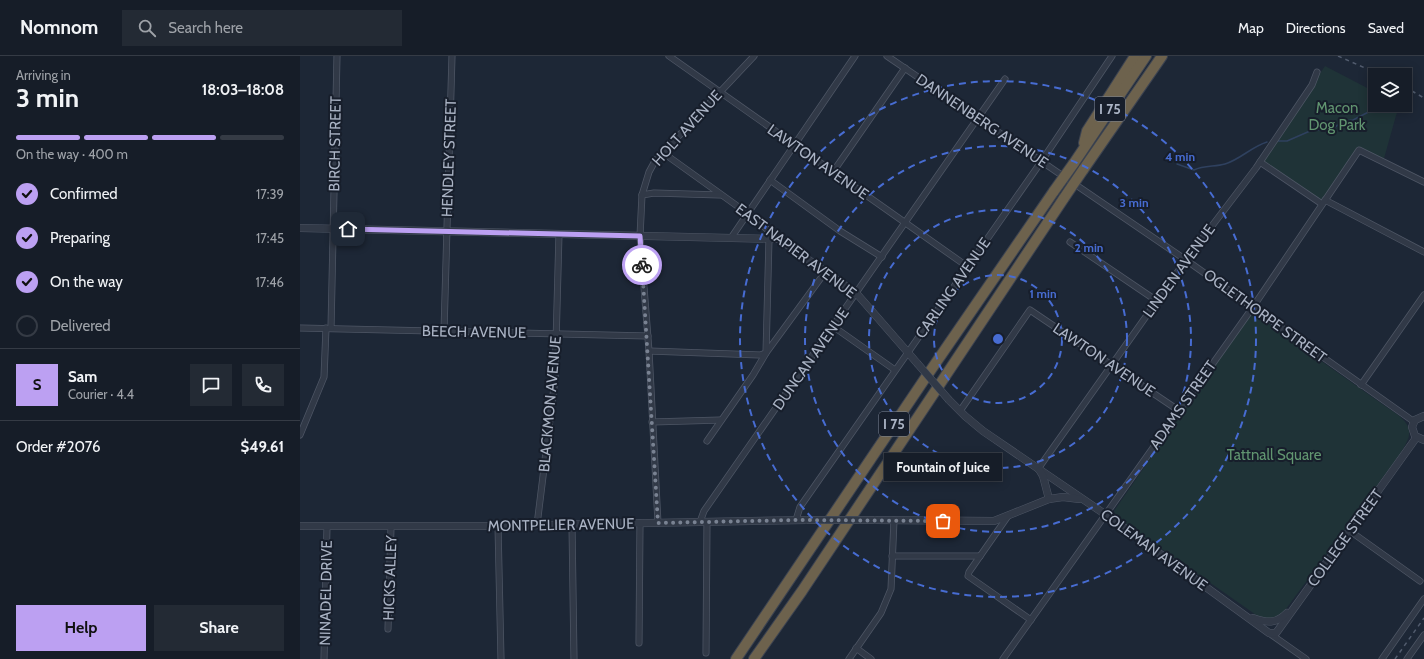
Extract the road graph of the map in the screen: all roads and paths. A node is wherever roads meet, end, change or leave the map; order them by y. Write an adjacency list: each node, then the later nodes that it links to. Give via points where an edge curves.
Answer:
1 (337, 56): 33 (street, BIRCH STREET)
2 (452, 56): 34 (street, HENDLEY STREET)
3 (669, 56): 16 (street, LAWTON AVENUE)
4 (754, 56): 16 (street, HOLT AVENUE)
5 (855, 56): 18 (street)
6 (887, 56): 12 (street, DANNENBERG AVENUE)
7 (1112, 56): 21 (street, CARLING AVENUE)
8 (1135, 56): 19 (highway, via 1087,131)
9 (1146, 56): 19 (highway, I 75)
10 (1162, 56): 14 (highway, I 75)
11 (1168, 56): 14 (highway)
12 (905, 68): 17 (street, DANNENBERG AVENUE); 23 (street)
13 (1317, 72): 22 (street, LINDEN AVENUE, via 1312,85)
14 (1147, 78): 107 (highway, I 75, bridge)
15 (1006, 79): 17 (street, DUNCAN AVENUE)
16 (720, 92): 18 (street, LAWTON AVENUE); 20 (street, HOLT AVENUE)
17 (978, 118): 21 (street, DANNENBERG AVENUE); 31 (street, DUNCAN AVENUE)
18 (794, 145): 23 (street, LAWTON AVENUE); 24 (street)
19 (1082, 151): 106 (highway, I 75, bridge)
20 (662, 152): 27 (street, HOLT AVENUE, via 649,172); 28 (street, EAST NAPIER AVENUE)
21 (1041, 162): 26 (street, DANNENBERG AVENUE); 44 (street, CARLING AVENUE)
22 (1260, 162): 29 (street); 43 (street, LINDEN AVENUE)
23 (833, 172): 31 (street, LAWTON AVENUE)
24 (770, 180): 30 (street); 42 (street, via 840,231)
25 (1424, 182): 29 (street, ADAMS STREET, via 1359,150)
26 (1077, 185): 43 (street, OGLETHORPE STREET)
27 (642, 194): 28 (street); 36 (street, HOLT AVENUE)
28 (720, 194): 30 (street, EAST NAPIER AVENUE)
29 (1324, 202): 41 (street); 49 (street, ADAMS STREET)
30 (747, 213): 37 (street); 39 (street, EAST NAPIER AVENUE)
31 (906, 223): 42 (street, DUNCAN AVENUE); 44 (street, LAWTON AVENUE)
32 (300, 228): 33 (street)
33 (333, 229): 34 (street); 52 (street, BIRCH STREET)
34 (447, 232): 35 (street); 53 (street, HENDLEY STREET)
35 (559, 234): 36 (street); 54 (street, BLACKMON AVENUE)
36 (640, 236): 37 (street); 55 (street, HOLT AVENUE)
37 (731, 238): 38 (street)
38 (769, 239): 39 (street); 58 (street)
39 (779, 239): 45 (street, EAST NAPIER AVENUE)
40 (1070, 242): 48 (street)
41 (1424, 252)
42 (882, 257): 46 (street, DUNCAN AVENUE)
43 (1186, 260): 48 (street, LINDEN AVENUE); 49 (street, OGLETHORPE STREET)
44 (968, 267): 57 (street, CARLING AVENUE)
45 (826, 271): 46 (street, EAST NAPIER AVENUE); 58 (street)
46 (857, 294): 50 (street, DUNCAN AVENUE); 57 (street, EAST NAPIER AVENUE)
47 (1424, 295): 62 (street)
48 (1157, 301): 60 (street, LINDEN AVENUE)
49 (1253, 307): 62 (street, OGLETHORPE STREET); 63 (street, ADAMS STREET)
50 (834, 327): 61 (street); 80 (street, DUNCAN AVENUE, via 704,511)
51 (300, 328): 52 (street, BEECH AVENUE)
52 (329, 328): 53 (street, BEECH AVENUE); 69 (street, BIRCH STREET, via 324,377)
53 (444, 331): 54 (street, BEECH AVENUE)
54 (556, 334): 55 (street, BEECH AVENUE); 87 (street, BLACKMON AVENUE, via 555,379)
55 (648, 336): 56 (street, HOLT AVENUE)
56 (649, 351): 58 (street, via 760,355); 67 (street, HOLT AVENUE)
57 (908, 351): 59 (street, EAST NAPIER AVENUE); 61 (street, CARLING AVENUE)
58 (766, 353): 66 (street)
59 (917, 363): 64 (street, COLEMAN AVENUE, bridge)
60 (1111, 366): 63 (street, LAWTON AVENUE); 64 (street, LAWTON AVENUE, via 1030,310); 73 (street, LINDEN AVENUE)
61 (895, 370): 78 (street, CARLING AVENUE, via 800,507)
62 (1361, 385): 68 (street, OGLETHORPE STREET)
63 (1178, 410): 76 (street, ADAMS STREET)
64 (960, 411): 73 (street, COLEMAN AVENUE, via 983,431)
65 (1424, 416): 68 (street)
66 (722, 420): 67 (street); 72 (street)
67 (652, 422): 82 (street, HOLT AVENUE)
68 (1413, 422): 70 (street, via 1412,429)
69 (300, 435)
70 (1416, 438): 71 (street); 89 (street, COLLEGE STREET)
71 (1424, 440)
72 (707, 441)
73 (1038, 469): 74 (street); 75 (street, COLEMAN AVENUE)
74 (1049, 499): 75 (street, MONTPELIER AVENUE); 77 (street, MONTPELIER AVENUE)
75 (1082, 499): 76 (street, COLEMAN AVENUE)
76 (1105, 515): 95 (street, COLEMAN AVENUE); 96 (street, ADAMS STREET)
77 (1008, 516): 79 (street, MONTPELIER AVENUE, via 994,521); 91 (street)
78 (796, 520): 79 (street, MONTPELIER AVENUE, bridge); 80 (street, MONTPELIER AVENUE)
79 (894, 520): 90 (street)
80 (704, 522): 82 (street, MONTPELIER AVENUE); 102 (street, DUNCAN AVENUE)
81 (640, 523): 82 (street, MONTPELIER AVENUE); 83 (street, MONTPELIER AVENUE); 100 (street)
82 (658, 523)
83 (572, 525): 87 (street, MONTPELIER AVENUE); 105 (street)
84 (300, 526): 85 (street, MONTPELIER AVENUE)
85 (327, 526): 88 (street, MONTPELIER AVENUE); 103 (street, NINADEL DRIVE)
86 (498, 526): 87 (street, MONTPELIER AVENUE); 88 (street, MONTPELIER AVENUE); 104 (street)
87 (537, 526)
88 (391, 527): 97 (street, HICKS ALLEY)
89 (1350, 531): 92 (street); 94 (street, COLLEGE STREET)
90 (892, 556): 91 (street); 101 (street, via 889,595 881,613)
91 (980, 556): 96 (street, via 968,576)
92 (1420, 581)
93 (1424, 599): 112 (street)
94 (1298, 604): 95 (street, via 1277,621 1268,622); 98 (street, COLLEGE STREET, via 1279,630)
95 (1246, 616): 98 (street, COLEMAN AVENUE)
96 (1031, 620): 110 (street, ADAMS STREET)
97 (388, 629)
98 (1269, 633): 111 (street)
99 (1424, 636): 113 (street)
100 (639, 642)
101 (856, 648): 108 (street); 109 (street)
102 (706, 653)
103 (324, 659)
104 (501, 659)
105 (574, 659)
106 (736, 659)
107 (754, 659)
108 (849, 659)
109 (871, 659)
110 (1004, 659)
111 (1306, 659)
112 (1382, 659)
113 (1407, 659)

